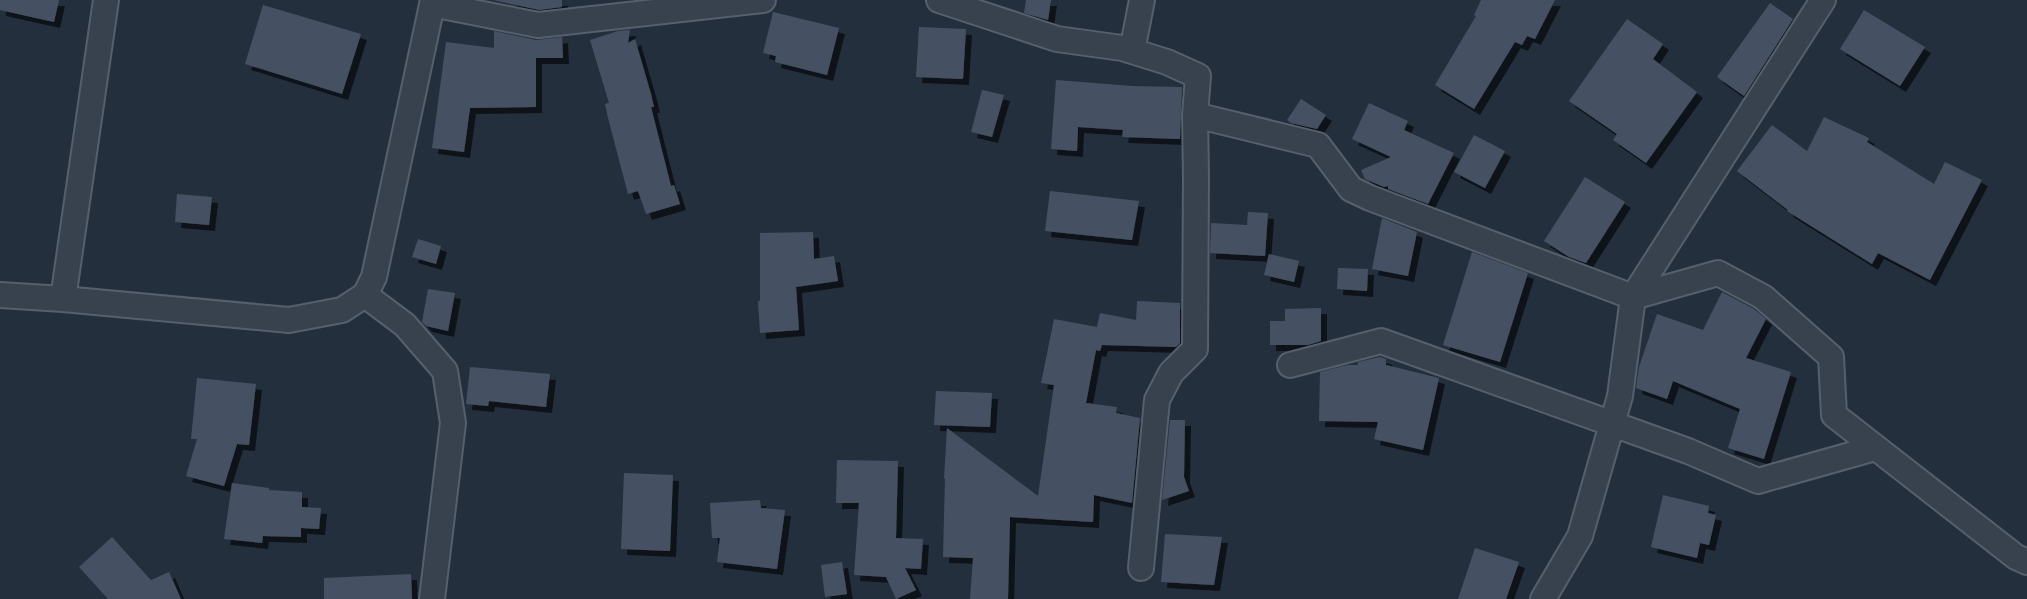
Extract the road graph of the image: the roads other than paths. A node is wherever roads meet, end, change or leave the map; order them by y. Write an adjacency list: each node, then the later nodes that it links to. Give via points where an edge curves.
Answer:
1 (106, 0): 12 (street)
2 (939, 0): 7 (street, via 1057,40)
3 (1142, 0): 7 (street)
4 (1823, 0): 11 (street)
5 (750, 1): 6 (street, via 538,25)
6 (432, 2): 10 (street, via 374,277)
7 (1132, 51): 8 (street, via 1198,76)
8 (1195, 114): 11 (street, via 1318,145 1351,189); 17 (street, via 1195,349 1171,373 1157,400)
9 (0, 295): 12 (street)
10 (365, 295): 12 (street, via 342,310 289,320); 18 (street, via 405,325 445,371 453,423)
11 (1633, 297): 14 (street); 15 (street, via 1718,273 1763,297 1831,357 1834,415)
12 (63, 299)
13 (1290, 365): 14 (street, via 1381,341)
14 (1613, 424): 15 (street, via 1758,481); 19 (street, via 1580,536)
15 (1875, 448): 16 (street)
16 (2027, 562)
17 (1141, 568)
18 (432, 599)
19 (1543, 599)

